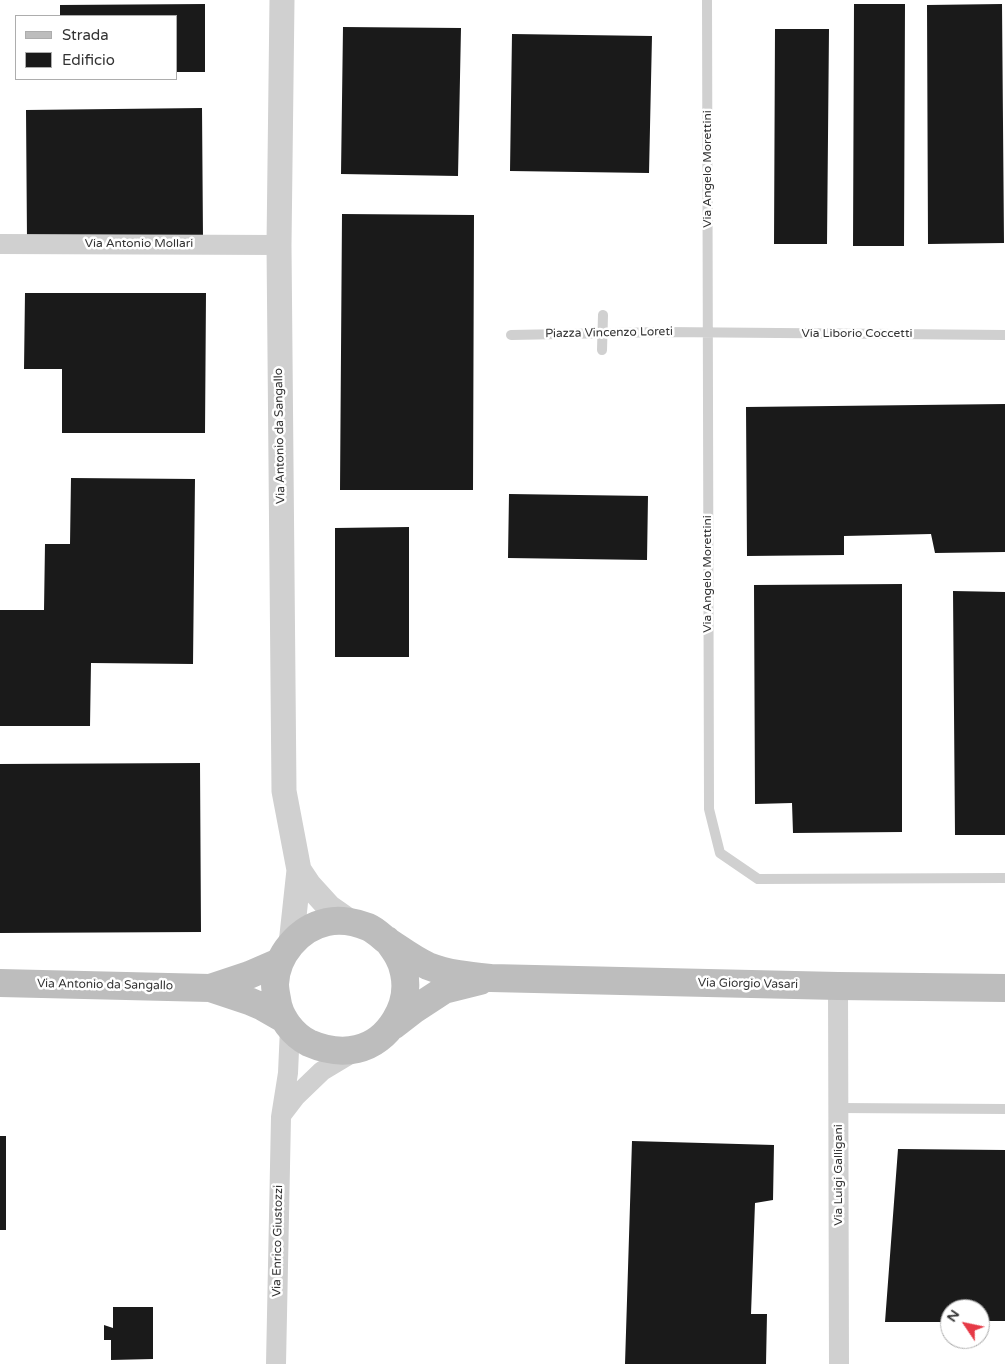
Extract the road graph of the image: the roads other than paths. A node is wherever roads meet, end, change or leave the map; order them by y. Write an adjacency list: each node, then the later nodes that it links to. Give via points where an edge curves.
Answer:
1 (282, 0): 4 (street, Via Antonio da Sangallo)
2 (707, 0): 6 (lane, Via Angelo Morettini)
3 (0, 244): 4 (street, Via Antonio Mollari)
4 (279, 245): 11 (street, Via Antonio da Sangallo, via 284,791)
5 (602, 315): 7 (lane)
6 (708, 333): 7 (lane, Piazza Vincenzo Loreti); 9 (lane, Via Liborio Coccetti); 12 (lane, Via Angelo Morettini, via 709,809 720,854 758,879)
7 (602, 334): 8 (lane, Piazza Vincenzo Loreti); 10 (lane)
8 (511, 335)
9 (1005, 335)
10 (602, 350)
11 (299, 870): 13 (street, Via Antonio da Sangallo, via 329,907); 15 (street, Via Antonio da Sangallo)
12 (1005, 878)
13 (349, 921): 14 (main road, Via Antonio da Sangallo, via 370,927); 15 (main road, Via Antonio da Sangallo, via 327,922 307,930)
14 (387, 940): 16 (main road, Via Giorgio Vasari, via 429,966 459,975); 22 (main road, Via Antonio da Sangallo, via 405,974 400,1012)
15 (285, 953): 19 (main road, Via Antonio da Sangallo, via 249,975); 21 (main road, Via Antonio da Sangallo, via 275,984 278,1005)
16 (491, 978): 18 (main road, Via Giorgio Vasari); 22 (main road, Via Giorgio Vasari, via 444,990)
17 (0, 983): 19 (main road, Via Antonio da Sangallo)
18 (838, 986): 20 (main road, Via Giorgio Vasari); 24 (street, Via Luigi Galligani)
19 (210, 988): 21 (main road, Via Antonio da Sangallo, via 263,1007)
20 (1005, 988)
21 (287, 1023): 23 (main road, Via Antonio da Sangallo, via 303,1040 320,1048); 26 (street, Via Enrico Giustozzi, via 288,1073)
22 (390, 1028): 23 (main road, Via Antonio da Sangallo, via 376,1041)
23 (358, 1049): 26 (street, via 322,1071 296,1096)
24 (839, 1108): 25 (lane); 28 (street, Via Luigi Galligani)
25 (1005, 1109)
26 (281, 1117): 27 (street, Via Enrico Giustozzi)
27 (276, 1364)
28 (839, 1364)

